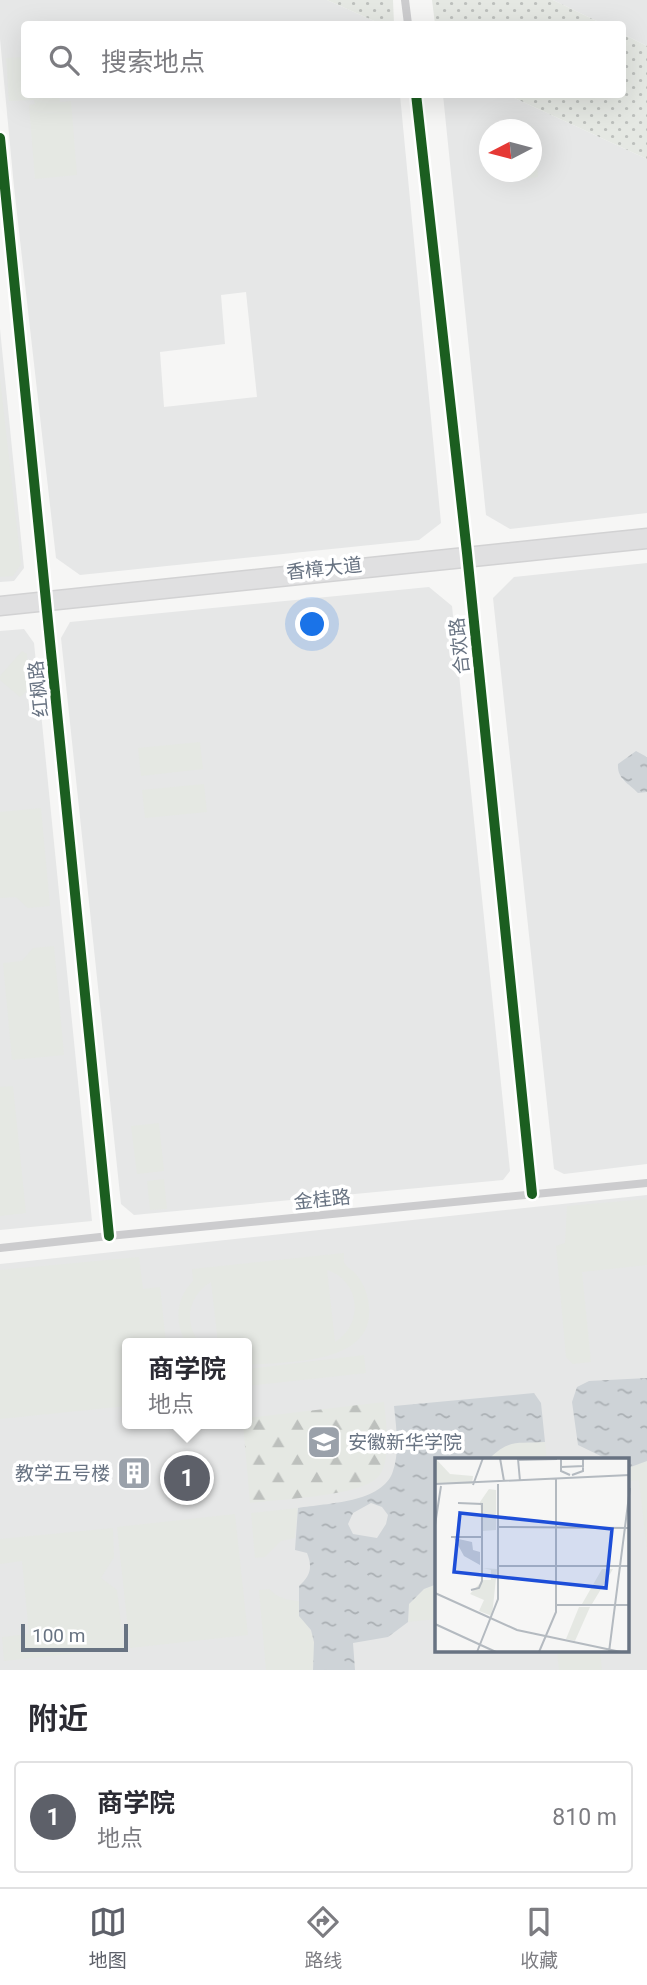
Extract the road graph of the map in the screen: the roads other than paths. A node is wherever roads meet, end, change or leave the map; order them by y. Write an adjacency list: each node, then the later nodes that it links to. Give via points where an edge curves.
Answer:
1 (405, 0): 2 (street)
2 (408, 21)
3 (416, 98): 7 (street, 合欢路)
4 (0, 138): 8 (street, 红枫路)
5 (647, 534): 7 (main road, 香樟大道)
6 (647, 543): 7 (main road, 香樟大道)
7 (468, 558): 8 (main road, 香樟大道); 12 (street, 合欢路)
8 (47, 601): 9 (main road, 香樟大道); 10 (main road, 香樟大道); 13 (street, 红枫路)
9 (0, 602)
10 (0, 610)
11 (647, 1183): 12 (street, 金桂路)
12 (532, 1194): 13 (street, 金桂路)
13 (109, 1236): 14 (street, 金桂路)
14 (0, 1248)

